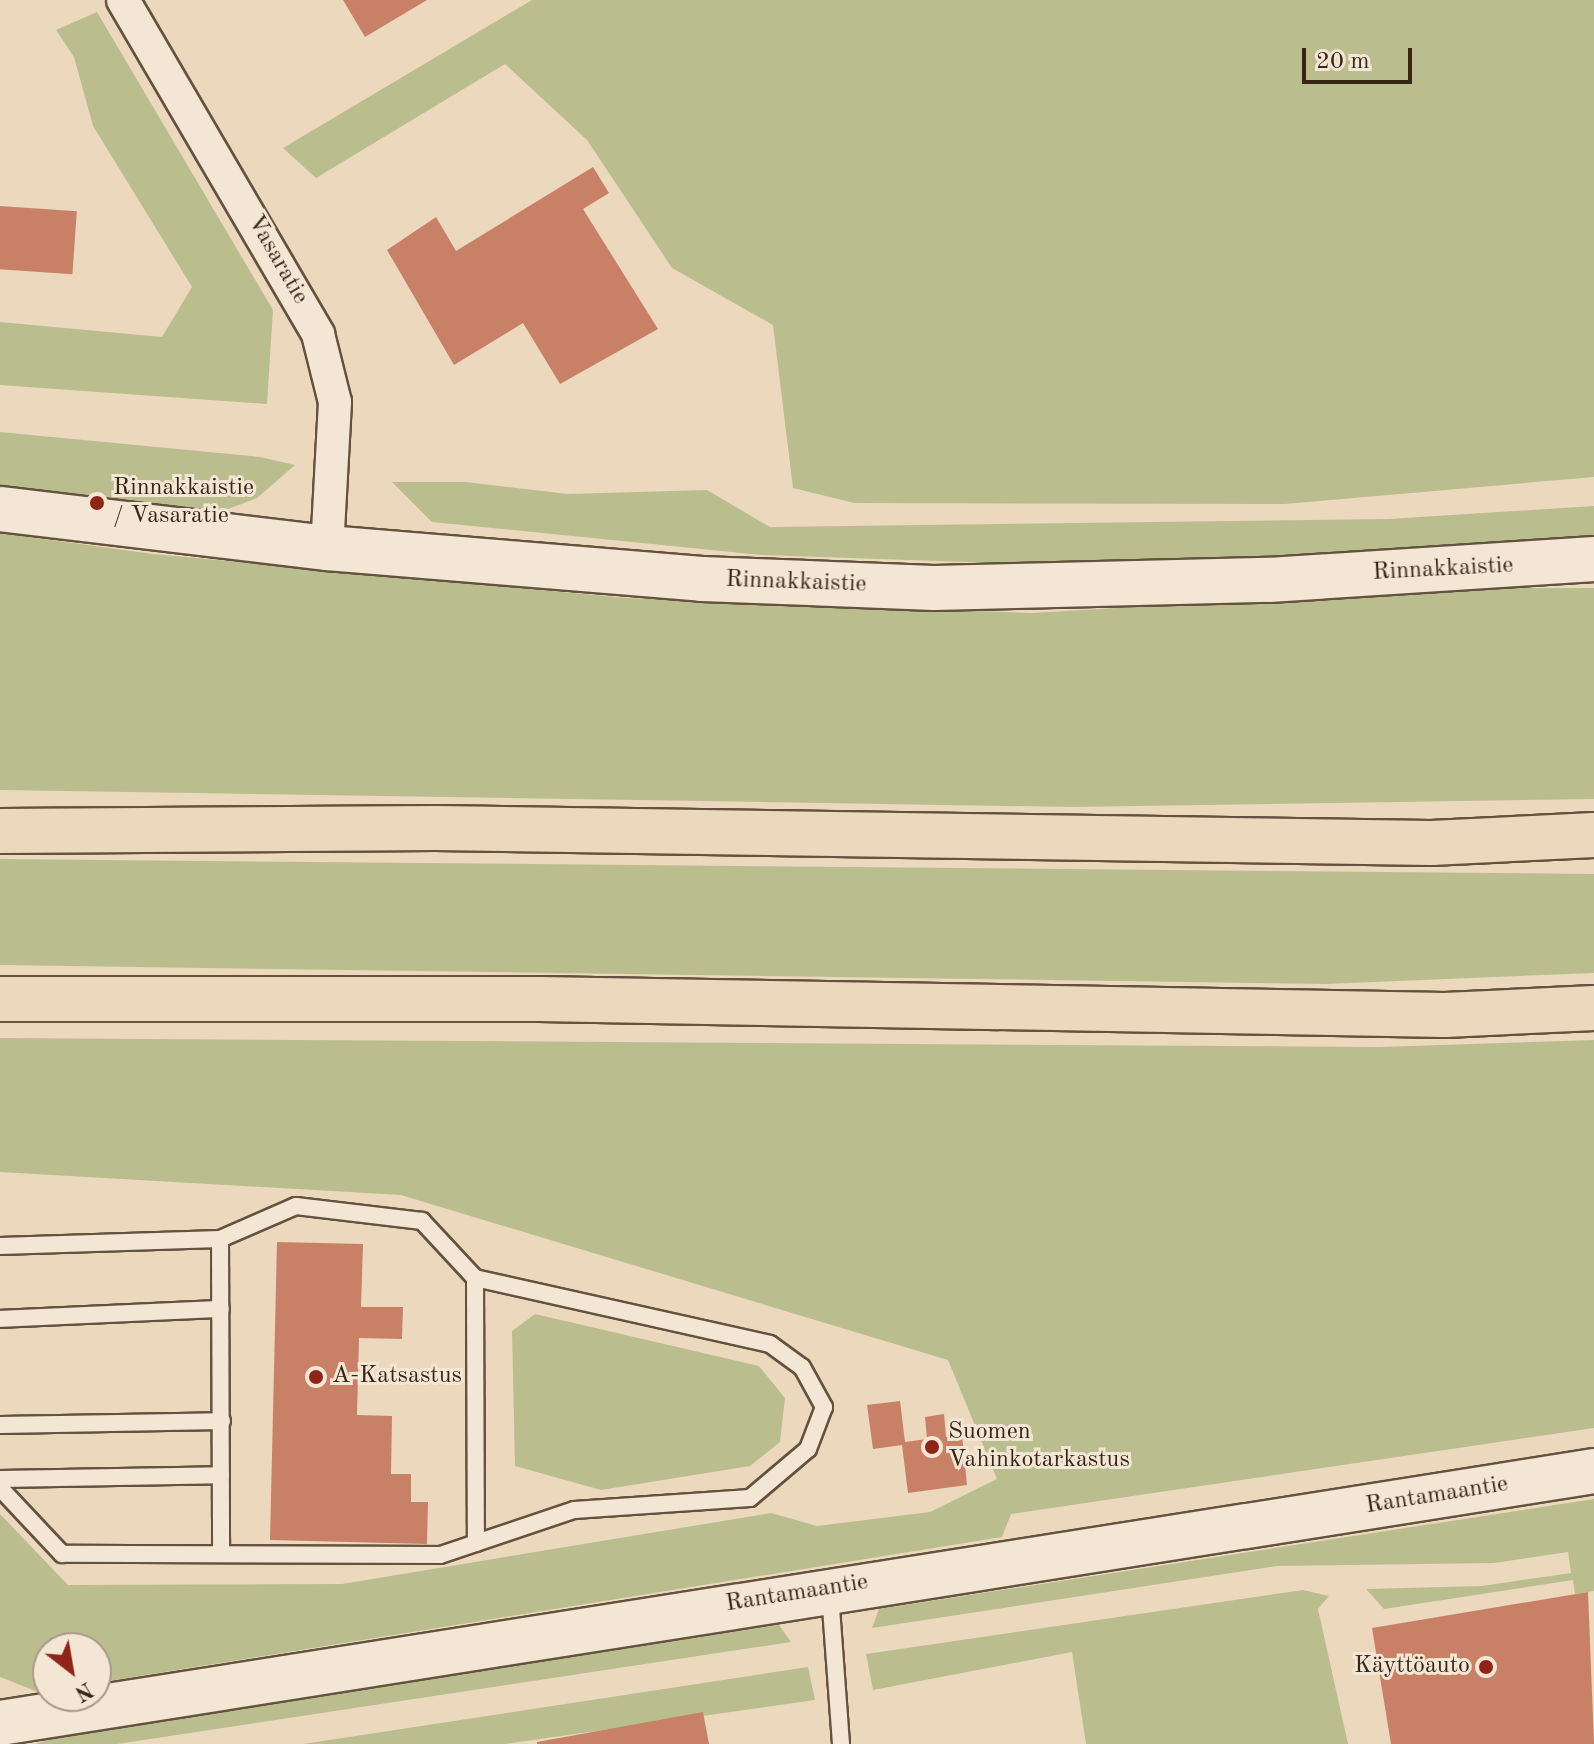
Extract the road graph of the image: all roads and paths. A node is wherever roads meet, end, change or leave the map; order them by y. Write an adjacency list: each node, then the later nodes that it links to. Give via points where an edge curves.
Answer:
1 (123, 0): 3 (street, Vasaratie, via 318,334 335,402)
2 (0, 509): 3 (main road, Rinnakkaistie)
3 (327, 548): 4 (main road, Rinnakkaistie, via 702,579 934,588 1269,580)
4 (1594, 559)
5 (0, 831): 6 (highway, via 435,828 1431,843)
6 (1594, 835)
7 (0, 999): 8 (highway, via 539,999 1445,1015)
8 (1594, 1008)
9 (220, 1239): 10 (lane); 11 (lane, via 296,1206 422,1221); 12 (lane)
10 (0, 1246)
11 (475, 1278): 20 (lane); 20 (lane, via 770,1344 802,1367 824,1407 808,1449 750,1498 574,1510)
12 (221, 1309): 13 (lane); 14 (lane)
13 (0, 1319)
14 (222, 1421): 15 (lane); 17 (lane)
15 (0, 1425)
16 (1594, 1471): 22 (main road, Rantamaantie)
17 (221, 1475): 18 (lane); 21 (lane)
18 (0, 1479)
19 (0, 1488): 21 (lane, via 62,1554)
20 (476, 1543): 21 (lane, via 440,1555)
21 (221, 1554)
22 (830, 1589): 23 (main road, Rantamaantie); 24 (lane)
23 (0, 1723)
24 (841, 1744)

